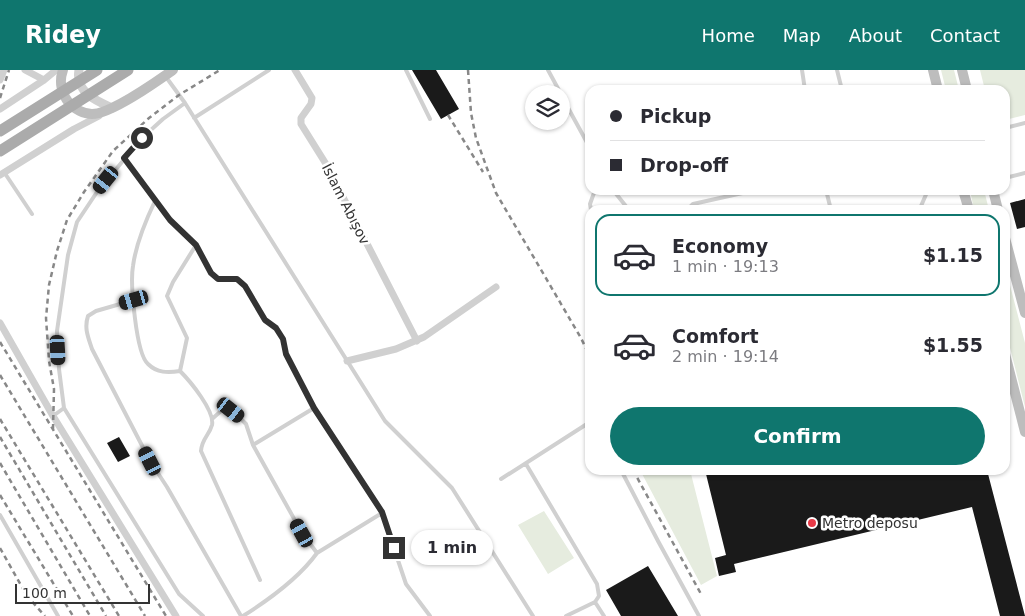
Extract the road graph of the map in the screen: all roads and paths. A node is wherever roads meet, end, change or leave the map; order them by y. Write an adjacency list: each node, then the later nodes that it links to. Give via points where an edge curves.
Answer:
1 (4, 70): 17 (street)
2 (25, 70): 18 (street)
3 (56, 70): 18 (street)
4 (63, 70): 25 (main road, via 60,85 75,109 93,114)
5 (79, 70): 25 (street, via 84,91)
6 (97, 70): 32 (main road, bridge)
7 (128, 70): 34 (main road, bridge)
8 (269, 70): 28 (lane)
9 (295, 70): 51 (street, İslam Abışov, via 312,98 301,124 326,164)
10 (406, 70): 29 (lane)
11 (548, 70): 19 (lane)
12 (802, 70): 20 (lane)
13 (837, 70): 21 (lane)
14 (933, 70): 22 (main road)
15 (962, 70): 23 (main road)
16 (169, 73): 24 (lane); 25 (main road)
17 (0, 80)
18 (44, 80): 26 (street)
19 (556, 85)
20 (804, 85)
21 (841, 85)
22 (937, 85)
23 (966, 85)
24 (185, 103): 28 (lane); 35 (lane, via 149,132)
25 (112, 108): 36 (street)
26 (0, 109)
27 (570, 111): 33 (lane)
28 (194, 118): 52 (lane)
29 (430, 119)
30 (1025, 123): 31 (lane)
31 (1010, 127)
32 (0, 131)
33 (585, 139)
34 (0, 150)
35 (124, 158): 41 (lane); 55 (lane, via 77,222 68,255 57,331)
36 (2, 173): 44 (lane)
37 (1025, 173): 38 (lane)
38 (1010, 177)
39 (617, 195): 42 (lane)
40 (734, 195): 43 (lane)
41 (155, 201): 45 (lane); 48 (lane, via 139,238 132,268)
42 (625, 205)
43 (692, 205)
44 (32, 214)
45 (196, 245): 53 (lane, via 168,296 187,338); 56 (lane, via 211,273 218,279 237,279 245,286 265,320 276,328)
46 (1010, 257): 49 (main road)
47 (496, 286): 51 (street)
48 (134, 300): 53 (lane, via 139,347 146,363 169,373); 73 (lane, via 96,310 88,316 85,324 92,349 150,461)
49 (1025, 313)
50 (0, 323): 57 (street)
51 (417, 340): 52 (street, via 396,349)
52 (347, 361): 75 (lane, via 385,421 452,488)
53 (180, 371): 58 (lane, via 197,390)
54 (1010, 374): 60 (main road)
55 (64, 408): 57 (lane); 72 (lane, via 179,594)
56 (314, 408): 61 (lane); 65 (lane)
57 (53, 416): 71 (street)
58 (212, 420): 61 (lane, via 221,411 231,410 246,424); 68 (lane, via 201,451)
59 (585, 425): 62 (lane)
60 (1025, 432)
61 (253, 445): 67 (lane, via 302,533)
62 (526, 464): 64 (lane); 69 (lane, via 597,584 599,596)
63 (624, 475): 78 (lane)
64 (501, 479)
65 (382, 512): 67 (lane); 74 (lane, via 406,584)
66 (0, 514): 70 (lane)
67 (317, 553): 73 (lane, via 294,578)
68 (260, 580)
69 (595, 602): 76 (lane); 77 (lane)
70 (58, 616)
71 (176, 616)
72 (203, 616)
73 (242, 616)
74 (430, 616)
75 (532, 616)
76 (566, 616)
77 (604, 616)
78 (699, 616)

